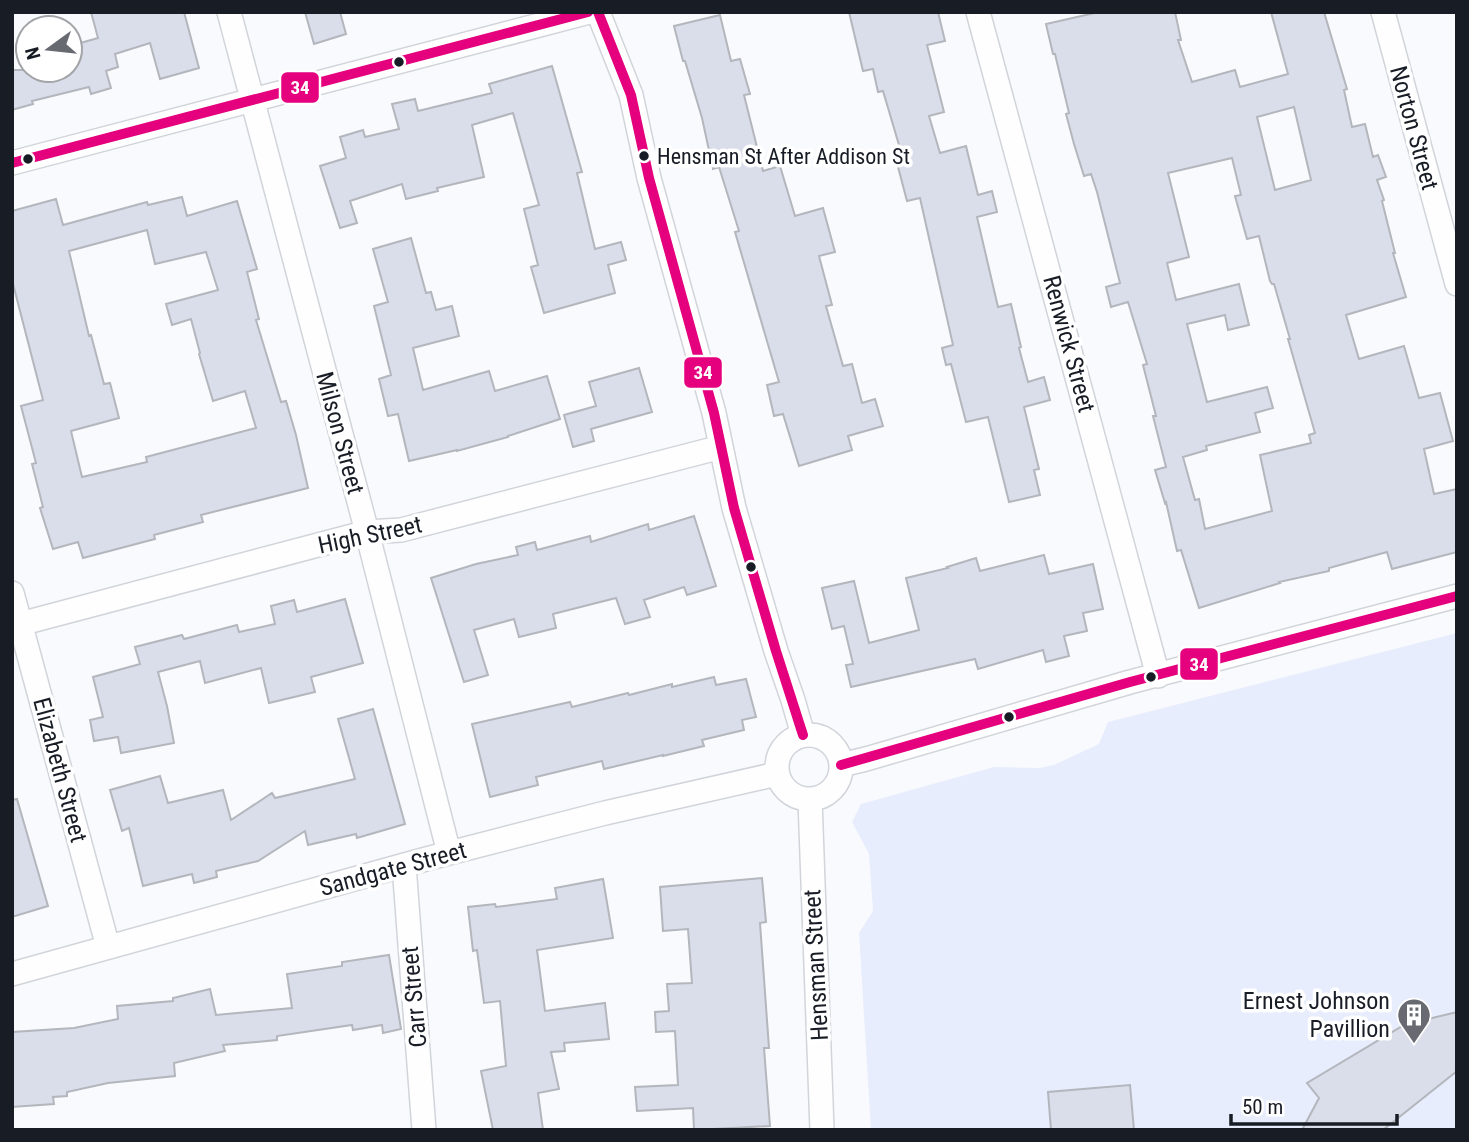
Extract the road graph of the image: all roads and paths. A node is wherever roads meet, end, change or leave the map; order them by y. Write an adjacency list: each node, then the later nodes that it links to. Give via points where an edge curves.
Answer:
1 (229, 12): 6 (street, Milson Street)
2 (589, 12): 6 (street)
3 (598, 12): 9 (street, via 631,94)
4 (978, 12): 14 (street, Renwick Street)
5 (1383, 12): 8 (street, Norton Street)
6 (253, 101): 7 (street); 10 (street, Milson Street)
7 (12, 163)
8 (1457, 284)
9 (721, 447): 10 (street, High Street, via 401,530); 15 (street, via 775,651)
10 (367, 533): 13 (street, High Street); 19 (street, Milson Street)
11 (12, 593): 13 (street, Elizabeth Street)
12 (1457, 596): 14 (street)
13 (20, 624): 21 (street, Elizabeth Street)
14 (1158, 676): 16 (street)
15 (803, 735): 16 (street, via 824,738 833,745); 17 (street, via 779,754)
16 (841, 765): 18 (street, via 829,793)
17 (777, 774): 18 (street, via 792,796); 19 (street, Sandgate Street)
18 (810, 800): 24 (street, Hensman Street)
19 (449, 853): 20 (street, Sandgate Street)
20 (404, 865): 21 (street, Sandgate Street); 23 (street, Carr Street)
21 (107, 947): 22 (street, Sandgate Street)
22 (12, 974)
23 (424, 1130)
24 (822, 1130)

